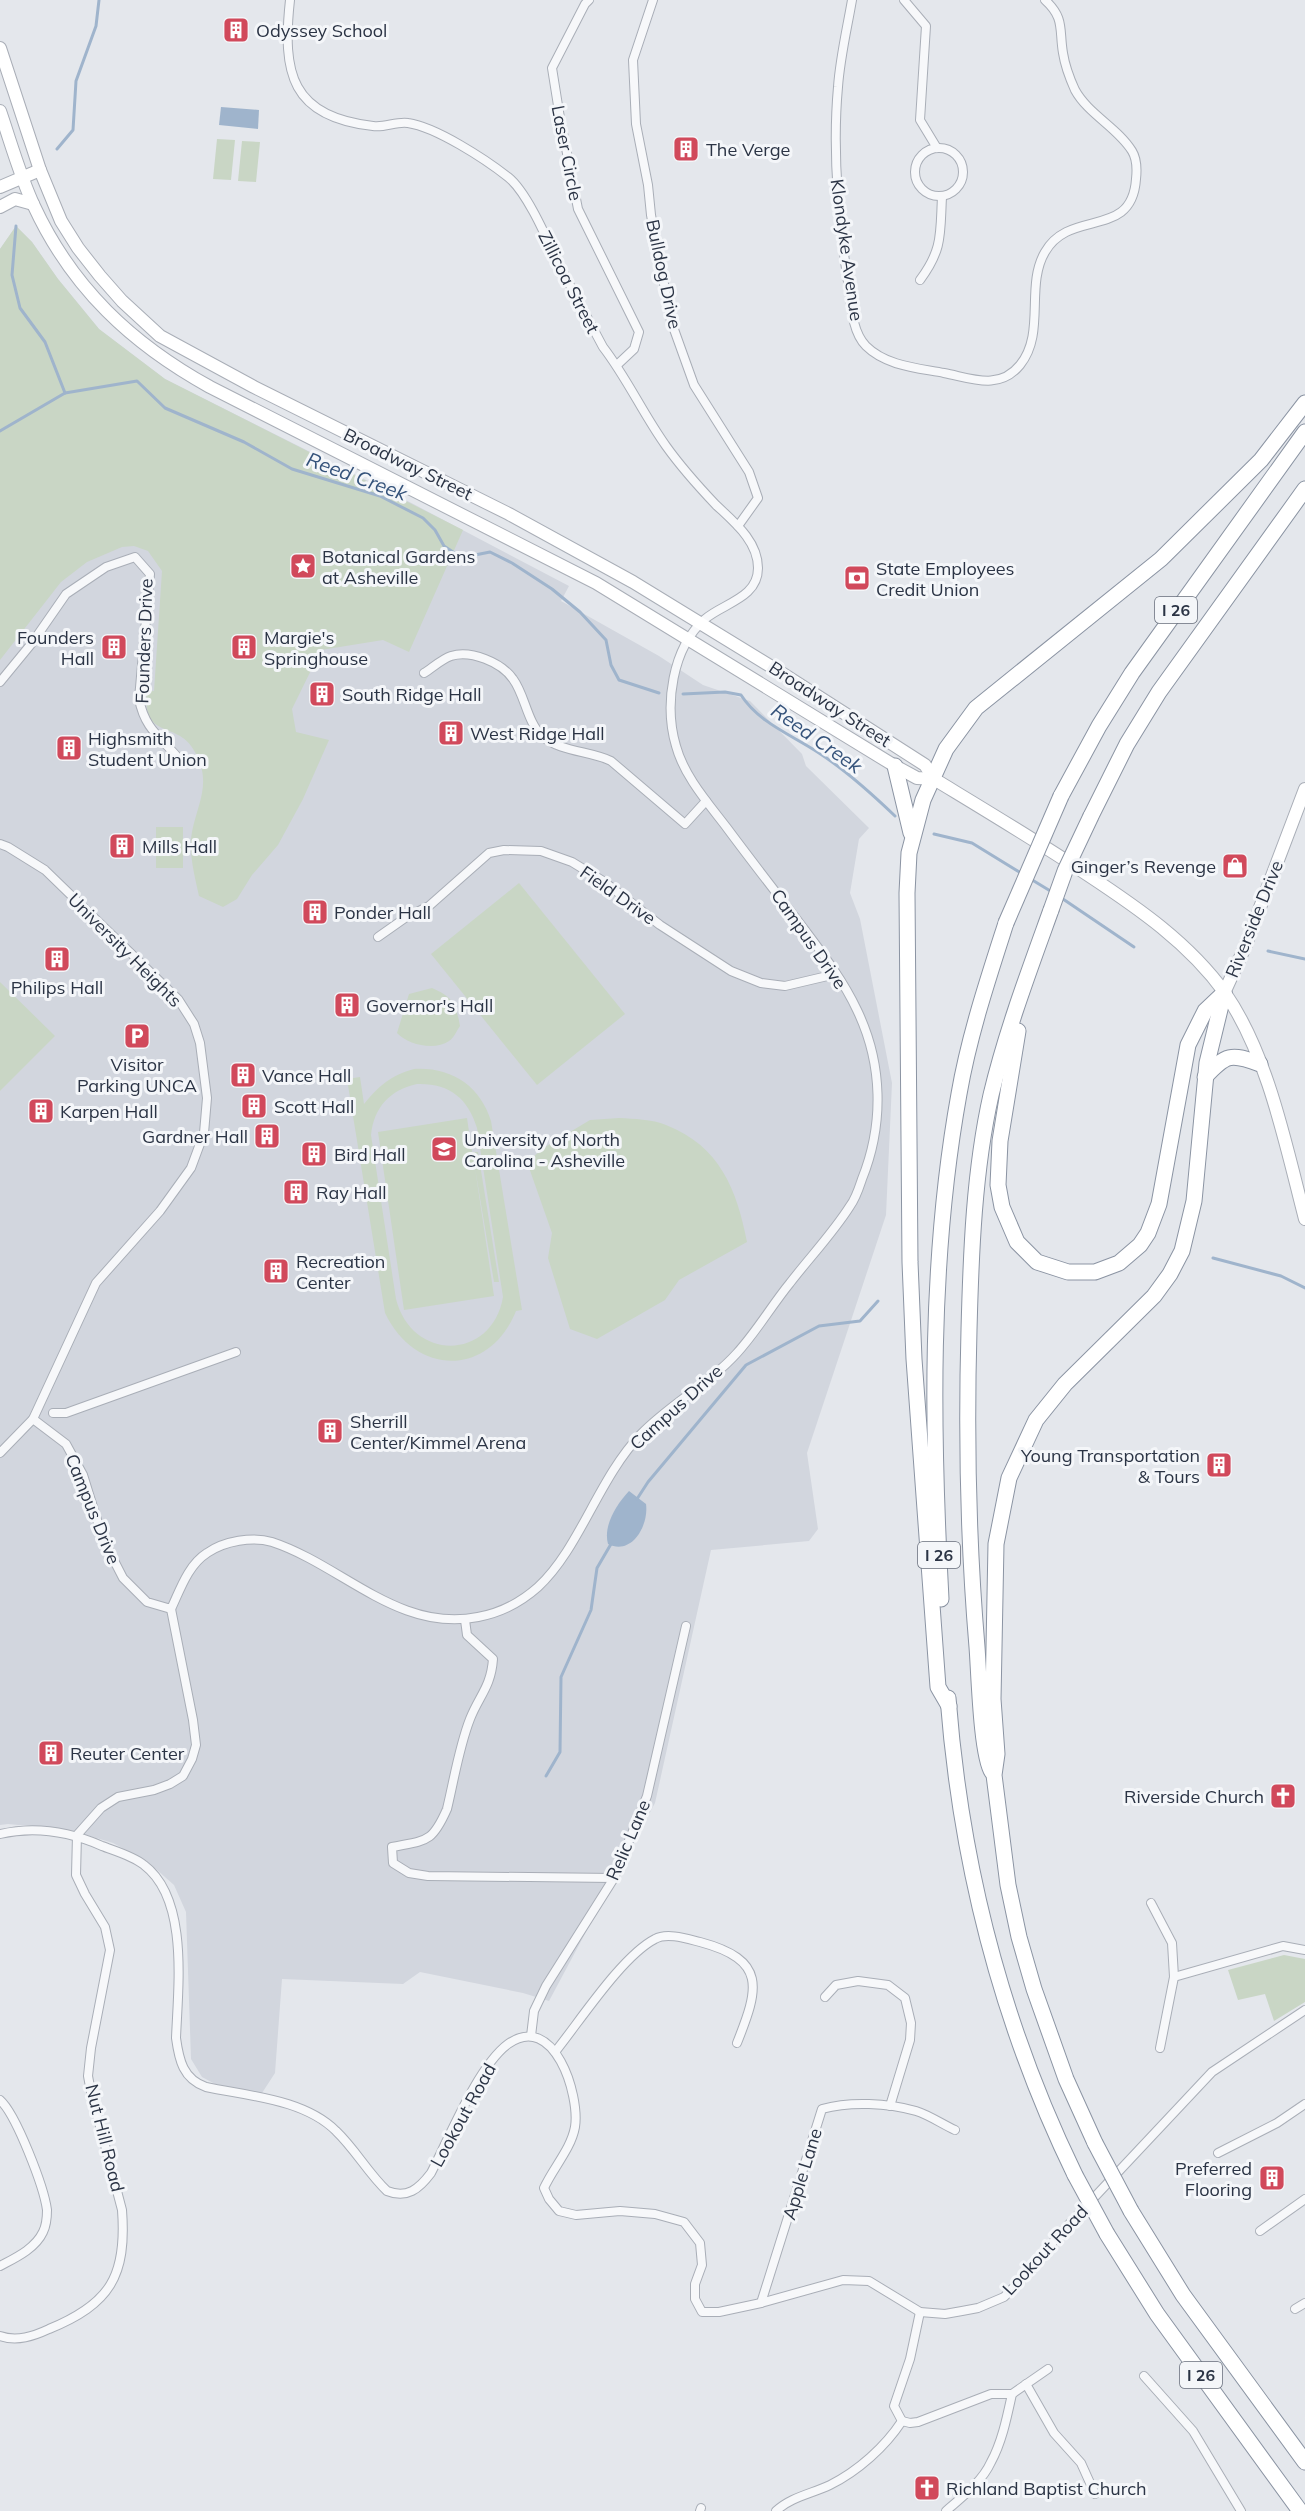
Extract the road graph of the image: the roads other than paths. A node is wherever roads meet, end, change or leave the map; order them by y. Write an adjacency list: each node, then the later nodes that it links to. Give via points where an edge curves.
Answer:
1 (290, 0): 17 (street, Zillicoa Street, via 290,69 307,102 342,122 376,127 405,122 421,126 472,152 510,178 533,212 603,347)
2 (589, 0): 17 (street, Laser Circle, via 552,68 578,209 639,332 634,349)
3 (653, 0): 21 (street, Bulldog Drive, via 633,60 636,124 671,321 694,386 749,472 758,498)
4 (852, 0): 6 (street, Klondyke Avenue, via 838,84 836,190 857,329 864,345 878,356 993,382 1008,376 1027,355 1038,272 1050,243 1064,231 1113,218 1125,209 1135,190 1137,166 1133,151 1077,93 1063,53 1059,16)
5 (904, 0): 9 (street, via 926,26 920,120)
6 (1045, 0)
7 (0, 48): 10 (main road, Broadway Street)
8 (0, 111): 11 (main road, Broadway Street)
9 (937, 148): 13 (street, via 955,153 964,169 959,188); 13 (street, via 920,157 915,175 924,191)
10 (40, 170): 11 (main road); 22 (main road, Broadway Street, via 78,248 122,301 160,336 509,514)
11 (22, 176): 12 (main road); 14 (main road, Broadway Street)
12 (0, 187)
13 (942, 196): 16 (street, via 940,245)
14 (33, 204): 15 (main road, via 15,199); 23 (main road, Broadway Street, via 68,265 101,306 176,368 596,583)
15 (0, 207)
16 (920, 280)
17 (617, 365): 21 (street, Zillicoa Street, via 666,446)
18 (1305, 403): 28 (highway, via 1261,460 1161,559 976,708 946,749)
19 (1305, 432): 47 (highway, I 26, bridge, via 1132,673 1099,726 1061,796 1006,924 981,1001 959,1091 944,1201 938,1290 935,1456)
20 (1305, 489): 36 (highway, I 26, bridge, via 1127,744 1065,871)
21 (738, 526): 22 (street, Zillicoa Street, via 757,557 756,582 740,598)
22 (700, 624): 23 (street, Zillicoa Street); 28 (main road, Broadway Street, via 925,765)
23 (689, 638): 27 (main road, Broadway Street); 30 (street, Campus Drive, via 676,672 670,720 680,759)
24 (424, 673): 30 (street, via 450,656 484,658 513,678 542,736 611,761 685,825)
25 (0, 682): 26 (street, Founders Drive, via 66,594 106,567 135,557 150,574 139,699 142,716)
26 (180, 760)
27 (895, 766): 28 (main road, Broadway Street, via 917,778); 31 (highway)
28 (934, 779): 31 (highway); 35 (main road, Broadway Street, via 1045,846 1151,918 1198,961)
29 (1305, 789): 35 (main road, Riverside Drive)
30 (706, 801): 34 (street, Campus Drive)
31 (912, 838): 47 (highway, via 907,892 911,1284 938,1687)
32 (0, 844): 42 (street, University Heights, via 45,870 178,999 200,1042 207,1098 204,1133 191,1168 160,1211 96,1283)
33 (378, 937): 34 (street, Field Drive, via 429,906 489,853 541,851 572,862 603,881 660,925 731,971 761,983 785,986)
34 (836, 974): 45 (street, Campus Drive, via 858,1011 870,1043 879,1089 871,1152 853,1202 737,1353 641,1434 621,1458 558,1564 543,1582 511,1606)
35 (1224, 993): 36 (highway, via 1205,1011 1188,1045 1159,1204 1148,1233 1119,1263 1095,1272 1068,1272 1037,1262 1017,1242 1002,1207 998,1185 1000,1141 1019,1028); 37 (main road, Riverside Drive); 38 (highway)
36 (1019, 1004): 48 (highway, I 26, via 1010,1023 991,1098 976,1204 967,1381 974,1614 986,1757)
37 (1260, 1064): 38 (highway, via 1230,1056 1220,1060); 39 (main road, Riverside Drive)
38 (1205, 1077): 48 (highway, via 1194,1201 1178,1258 1154,1296 1065,1384 1036,1420 1009,1478 996,1544 994,1583)
39 (1305, 1219)
40 (236, 1352): 41 (street, via 66,1413)
41 (53, 1413)
42 (33, 1419): 43 (street, University Heights); 44 (street, Campus Drive, via 66,1444 83,1475 103,1539 123,1578 147,1602)
43 (0, 1453)
44 (171, 1610): 45 (street, Campus Drive, via 189,1571 205,1553 234,1541 267,1540 415,1615); 50 (street, via 193,1720 196,1745 192,1759 183,1776 170,1784 118,1797 101,1808)
45 (465, 1620): 51 (street, via 467,1635 493,1659 488,1687 469,1721 441,1822 432,1836 392,1846 393,1863 410,1873 428,1876)
46 (686, 1626): 51 (street, Relic Lane, via 647,1796)
47 (949, 1706): 84 (highway, I 26, bridge, via 965,1838 988,1945 1035,2088 1075,2175 1157,2314)
48 (994, 1774): 79 (highway, I 26, bridge, via 1019,1937 1062,2068 1095,2144 1183,2295)
49 (0, 1834): 50 (street, Lookout Road, via 30,1829)
50 (77, 1835): 57 (street, Lookout Road, via 142,1863 167,1893 176,1929 177,2046 186,2074 206,2087 285,2104 324,2121 387,2191 406,2194 423,2184 491,2062 509,2043); 73 (street, Nut Hill Road, via 76,1875 109,1938 109,1964 88,2076 119,2193 124,2228 122,2247 111,2286 89,2309 38,2334 19,2339)
51 (614, 1878): 57 (street, Relic Lane, via 546,1986 534,2011)
52 (1151, 1903): 54 (street, via 1172,1943)
53 (1305, 1950): 54 (street, via 1282,1946)
54 (1173, 1977): 59 (street)
55 (825, 1997): 63 (street, via 836,1985 858,1981 888,1985 905,1998 910,2040)
56 (1305, 2010): 72 (street, Lookout Road, via 1212,2072 1004,2297 978,2308 945,2314)
57 (531, 2036): 60 (street, via 550,2044)
58 (738, 2043): 60 (street, via 753,1999 753,1982 747,1966 712,1945 683,1937 658,1937 632,1954)
59 (1160, 2048)
60 (555, 2052): 70 (street, Lookout Road, via 573,2097 575,2126 544,2188 549,2199 559,2211 576,2215 620,2211 684,2222 700,2243 702,2265 695,2284 695,2299 702,2312)
61 (0, 2100): 68 (street, via 10,2111 31,2159 47,2218 37,2241)
62 (1305, 2104): 65 (street)
63 (890, 2106): 64 (street, via 918,2111); 70 (street, Apple Lane, via 840,2104 822,2109)
64 (955, 2130)
65 (1218, 2153)
66 (1305, 2199): 67 (street)
67 (1260, 2231)
68 (0, 2266)
69 (1305, 2302): 71 (street)
70 (761, 2303): 72 (street, Lookout Road, via 843,2280 869,2281)
71 (1295, 2309)
72 (920, 2312): 78 (street, via 894,2406)
73 (0, 2336)
74 (1048, 2369): 76 (street)
75 (1144, 2376): 83 (street, via 1193,2431)
76 (1026, 2384): 77 (street); 80 (street, via 1054,2433 1081,2463)
77 (1012, 2394): 78 (street, via 991,2394 918,2422); 82 (street, via 991,2463)
78 (902, 2421): 81 (street, via 880,2448 847,2476 790,2500)
79 (1305, 2462)
80 (1095, 2494)
81 (776, 2511)
82 (946, 2511)
83 (1241, 2511)
84 (1300, 2511)

